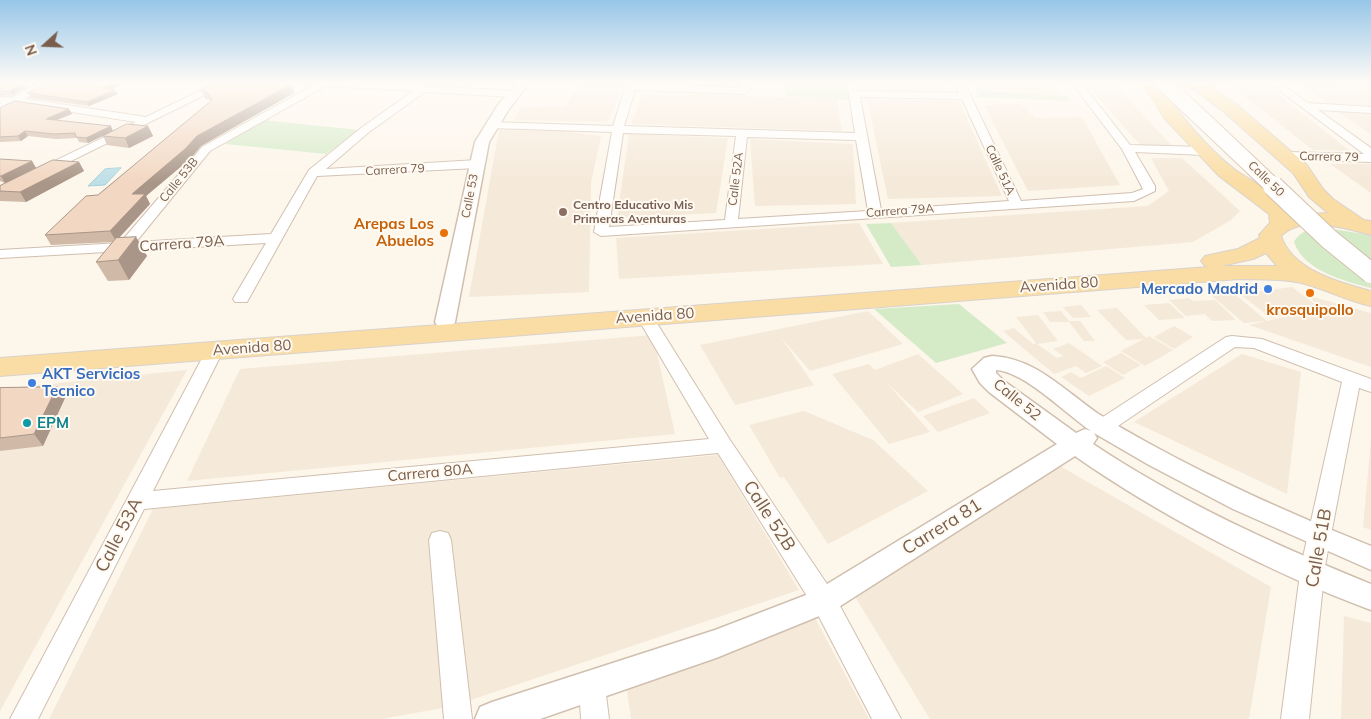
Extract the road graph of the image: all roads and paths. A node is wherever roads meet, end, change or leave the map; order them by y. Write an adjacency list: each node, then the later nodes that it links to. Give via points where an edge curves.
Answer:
1 (117, 116): 15 (street)
2 (156, 116): 15 (street)
3 (267, 116): 34 (street, Calle 53B, via 206,149)
4 (385, 116): 26 (street)
5 (498, 116): 16 (street, Calle 53)
6 (622, 116): 17 (street)
7 (857, 116): 19 (street)
8 (975, 116): 28 (street, Calle 51A)
9 (1102, 116): 20 (street)
10 (1172, 116): 21 (main road)
11 (1198, 116): 37 (main road, Calle 50, bridge, via 1329,239)
12 (1214, 116): 36 (main road, Calle 50)
13 (1239, 116): 23 (main road)
14 (1317, 116): 22 (street)
15 (147, 120): 27 (street)
16 (492, 125): 17 (street); 25 (street, Calle 53, via 482,142)
17 (618, 128): 18 (street); 30 (street, Carrera 79A, via 601,232)
18 (742, 134): 19 (street); 30 (street, Calle 52A)
19 (860, 137): 29 (street)
20 (1127, 148): 21 (street); 28 (street, Carrera 79A, via 1149,186 1149,190 1142,194 1123,198)
21 (1204, 151): 32 (main road, via 1279,212)
22 (1371, 154)
23 (1286, 156): 24 (street, Carrera 79); 31 (main road, via 1326,203)
24 (1371, 158)
25 (477, 164): 26 (street, Carrera 79); 42 (street, Calle 53)
26 (313, 173): 33 (street)
27 (0, 192)
28 (1016, 203): 29 (street, Carrera 79A)
29 (875, 212): 30 (street, Carrera 79A)
30 (730, 224)
31 (1369, 228): 32 (main road, Avenida 80, via 1317,219)
32 (1276, 233): 38 (main road, via 1277,253); 42 (main road, Avenida 80, via 1239,256 1201,263)
33 (274, 238): 34 (street, Carrera 79A); 39 (street)
34 (123, 248): 35 (street, Carrera 79A)
35 (0, 254)
36 (1371, 256)
37 (1371, 273)
38 (1310, 278): 40 (main road); 41 (main road, Avenida 80, via 1239,272)
39 (240, 299)
40 (1371, 299)
41 (645, 317): 43 (main road, Avenida 80); 49 (street, Calle 52B)
42 (446, 322): 44 (main road, Avenida 80)
43 (214, 350): 45 (main road, Avenida 80); 50 (street, Calle 53A)
44 (0, 355)
45 (0, 367)
46 (1361, 383): 47 (street, Carrera 81, via 1256,343 1232,341); 51 (street, Calle 51B)
47 (1102, 427): 48 (street, Carrera 81); 48 (street, Calle 52, via 1016,366 995,361 987,364 984,374 995,385); 51 (street, Calle 52, via 1168,465)
48 (1074, 444): 54 (street, Calle 52, via 1160,496); 56 (street, Carrera 81)
49 (724, 445): 50 (street, Carrera 80A); 56 (street, Calle 52B)
50 (136, 501): 58 (street, Calle 53A)
51 (1320, 538): 53 (street, Calle 52); 54 (street, Calle 51B)
52 (440, 540): 59 (street)
53 (1371, 558)
54 (1313, 572): 55 (street, Calle 52); 63 (street, Calle 51B)
55 (1371, 597)
56 (824, 601): 57 (street, Carrera 81, via 716,644); 62 (street, Calle 52B)
57 (592, 687): 60 (street, Carrera 81); 61 (street)
58 (24, 719)
59 (458, 719)
60 (492, 719)
61 (594, 719)
62 (887, 719)
63 (1295, 719)

